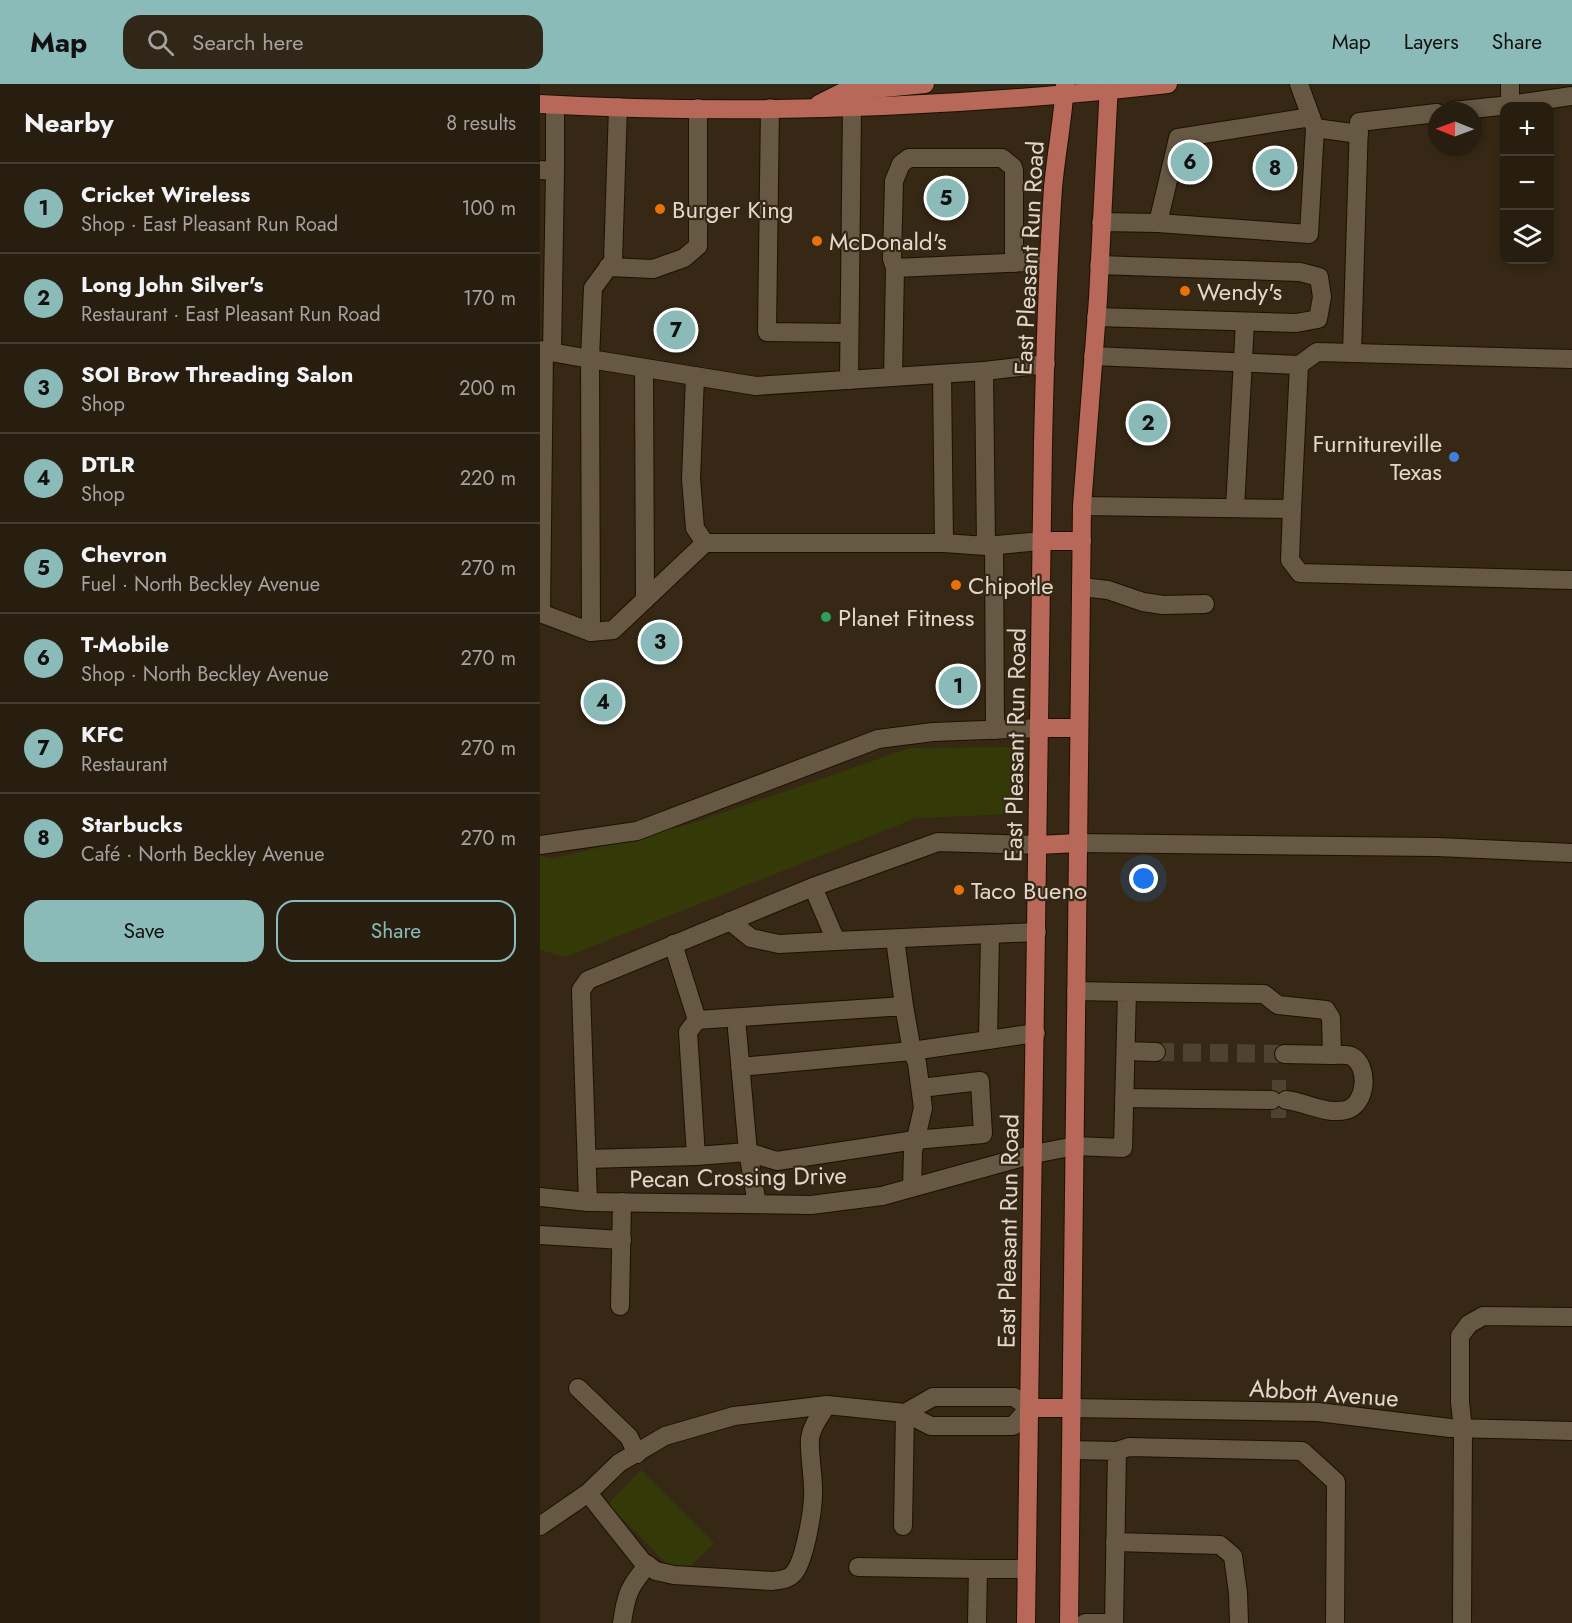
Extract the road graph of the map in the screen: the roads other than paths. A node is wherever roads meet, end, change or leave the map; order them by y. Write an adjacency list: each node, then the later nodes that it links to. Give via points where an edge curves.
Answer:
1 (925, 84): 14 (main road, via 843,92)
2 (1168, 84): 5 (main road)
3 (1299, 84): 19 (street)
4 (1510, 84): 8 (street)
5 (1109, 87): 6 (main road); 22 (main road)
6 (1064, 89): 11 (main road); 24 (main road, East Pleasant Run Road)
7 (1572, 96): 9 (street)
8 (1510, 102)
9 (1531, 102)
10 (547, 105): 13 (main road); 21 (street)
11 (852, 106): 14 (main road); 31 (street)
12 (1500, 106): 17 (street)
13 (618, 107): 15 (main road); 27 (street, via 612,261)
14 (812, 107): 16 (main road)
15 (698, 108): 16 (main road); 27 (street, via 698,246 684,258 653,268)
16 (770, 108): 31 (street, via 767,332)
17 (1482, 108)
18 (1428, 114): 20 (street, via 1359,122)
19 (1313, 122): 20 (street); 23 (street, via 1178,138); 23 (street, via 1309,234)
20 (1359, 134): 33 (street)
21 (547, 171): 32 (street)
22 (1101, 222): 23 (street); 26 (main road)
23 (1158, 224)
24 (1049, 261): 25 (street); 38 (main road, East Pleasant Run Road)
25 (1014, 263): 28 (street); 28 (street, via 1013,167 1002,158 909,158 901,164 894,181)
26 (1099, 265): 29 (main road); 30 (street, via 1300,272 1318,277 1322,297 1318,319 1296,323)
27 (608, 267): 35 (street, via 593,288)
28 (895, 268): 44 (street)
29 (1096, 317): 30 (street); 34 (main road)
30 (1245, 322): 37 (street)
31 (849, 333): 45 (street)
32 (546, 351): 35 (street); 58 (street)
33 (1352, 353): 36 (street); 39 (street, via 1317,352)
34 (1093, 356): 37 (street); 46 (main road)
35 (590, 359): 40 (street); 59 (street)
36 (1572, 359)
37 (1243, 363): 39 (street); 47 (street)
38 (1046, 364): 41 (street); 49 (main road, East Pleasant Run Road)
39 (1299, 366): 48 (street)
40 (644, 368): 43 (street); 56 (street)
41 (984, 371): 42 (street); 53 (street)
42 (942, 374): 44 (street); 52 (street)
43 (695, 376): 45 (street, via 756,386); 51 (street, via 691,479 695,528)
44 (893, 377): 45 (street)
45 (849, 380)
46 (1082, 506): 47 (street); 50 (main road)
47 (1235, 508): 48 (street)
48 (1292, 509): 54 (street, via 1290,560 1300,573)
49 (1042, 541): 50 (main road); 53 (street); 60 (main road, East Pleasant Run Road)
50 (1082, 541): 55 (main road)
51 (705, 543): 52 (street); 56 (street)
52 (944, 543): 53 (street)
53 (990, 546): 62 (street)
54 (1572, 580)
55 (1081, 587): 57 (street, via 1163,605); 61 (main road)
56 (645, 600): 59 (street, via 613,630)
57 (1205, 604)
58 (540, 613): 59 (street)
59 (591, 632)
60 (1040, 728): 61 (main road); 62 (street); 65 (main road, East Pleasant Run Road)
61 (1079, 728): 63 (main road)
62 (995, 730): 64 (street, via 878,739 637,831)
63 (1078, 843): 65 (main road); 66 (street, via 1437,847); 74 (main road)
64 (540, 845)
65 (1038, 845): 67 (street, via 938,842); 69 (main road, East Pleasant Run Road)
66 (1572, 854)
67 (813, 887): 68 (street); 72 (street)
68 (730, 921): 72 (street, via 751,938 779,944); 73 (street)
69 (1037, 932): 70 (street); 79 (main road, East Pleasant Run Road)
70 (990, 935): 71 (street); 80 (street)
71 (895, 939): 72 (street); 76 (street)
72 (836, 941)
73 (673, 944): 78 (street); 94 (street, via 588,980 581,990)
74 (1076, 991): 75 (street); 90 (main road)
75 (1127, 992): 82 (street); 85 (street, via 1264,994 1278,1005 1326,1010 1331,1018)
76 (904, 1006): 77 (street); 81 (street)
77 (736, 1018): 78 (street); 86 (street)
78 (697, 1020): 93 (street, via 688,1032)
79 (1036, 1033): 80 (street); 92 (main road, East Pleasant Run Road)
80 (988, 1040): 81 (street)
81 (912, 1051): 86 (street); 87 (street)
82 (1126, 1051): 83 (street); 88 (street)
83 (1156, 1052)
84 (1284, 1054): 85 (street)
85 (1332, 1055): 88 (street, via 1350,1056 1359,1063 1362,1092 1357,1105 1349,1110 1336,1112 1278,1100)
86 (740, 1067): 91 (street)
87 (921, 1088): 89 (street, via 923,1108); 89 (street, via 980,1082 983,1134)
88 (1124, 1098): 90 (street, Pecan Crossing Drive, via 1123,1148)
89 (915, 1140): 91 (street, via 777,1161); 95 (street)
90 (1074, 1146): 92 (street, Pecan Crossing Drive); 107 (main road)
91 (748, 1152): 93 (street); 99 (street)
92 (1034, 1154): 95 (street, Pecan Crossing Drive); 106 (main road, East Pleasant Run Road)
93 (696, 1156): 94 (street)
94 (586, 1159): 97 (street)
95 (912, 1187): 99 (street, Pecan Crossing Drive, via 882,1196 811,1205)
96 (540, 1197): 97 (street, Pecan Crossing Drive)
97 (588, 1202): 98 (street, Pecan Crossing Drive)
98 (622, 1202): 99 (street, Pecan Crossing Drive); 101 (street)
99 (758, 1204)
100 (540, 1235): 101 (street)
101 (622, 1240): 102 (street)
102 (620, 1306)
103 (1572, 1317): 109 (street, via 1483,1316 1469,1324 1460,1336)
104 (578, 1388): 113 (street, via 629,1437)
105 (827, 1405): 108 (street); 113 (street, via 734,1416 699,1425 665,1436); 118 (street, via 813,1425 810,1438 812,1518 795,1573 785,1580 761,1580 674,1575)
106 (1029, 1408): 107 (main road); 108 (street, via 1014,1396 933,1397); 108 (street, via 1013,1426 931,1426); 121 (main road, East Pleasant Run Road)
107 (1071, 1408): 109 (street, Abbott Avenue, via 1318,1412); 111 (main road)
108 (905, 1413): 116 (street)
109 (1463, 1429): 110 (street, Abbott Avenue); 131 (street)
110 (1572, 1431)
111 (1071, 1450): 112 (street); 125 (main road)
112 (1117, 1451): 117 (street); 130 (street, via 1129,1447 1302,1451 1336,1482)
113 (637, 1454): 114 (street, via 619,1463)
114 (588, 1493): 115 (street); 118 (street)
115 (540, 1526)
116 (903, 1526)
117 (1115, 1542): 128 (street); 129 (street, via 1220,1545 1233,1556)
118 (648, 1565): 122 (street, via 632,1583)
119 (858, 1567): 120 (street)
120 (978, 1569): 121 (street); 123 (street)
121 (1027, 1569): 124 (main road, East Pleasant Run Road)
122 (622, 1623)
123 (977, 1623)
124 (1026, 1623)
125 (1069, 1623)
126 (1085, 1623): 127 (street)
127 (1107, 1623)
128 (1114, 1623)
129 (1239, 1623)
130 (1335, 1623)
131 (1462, 1623)

